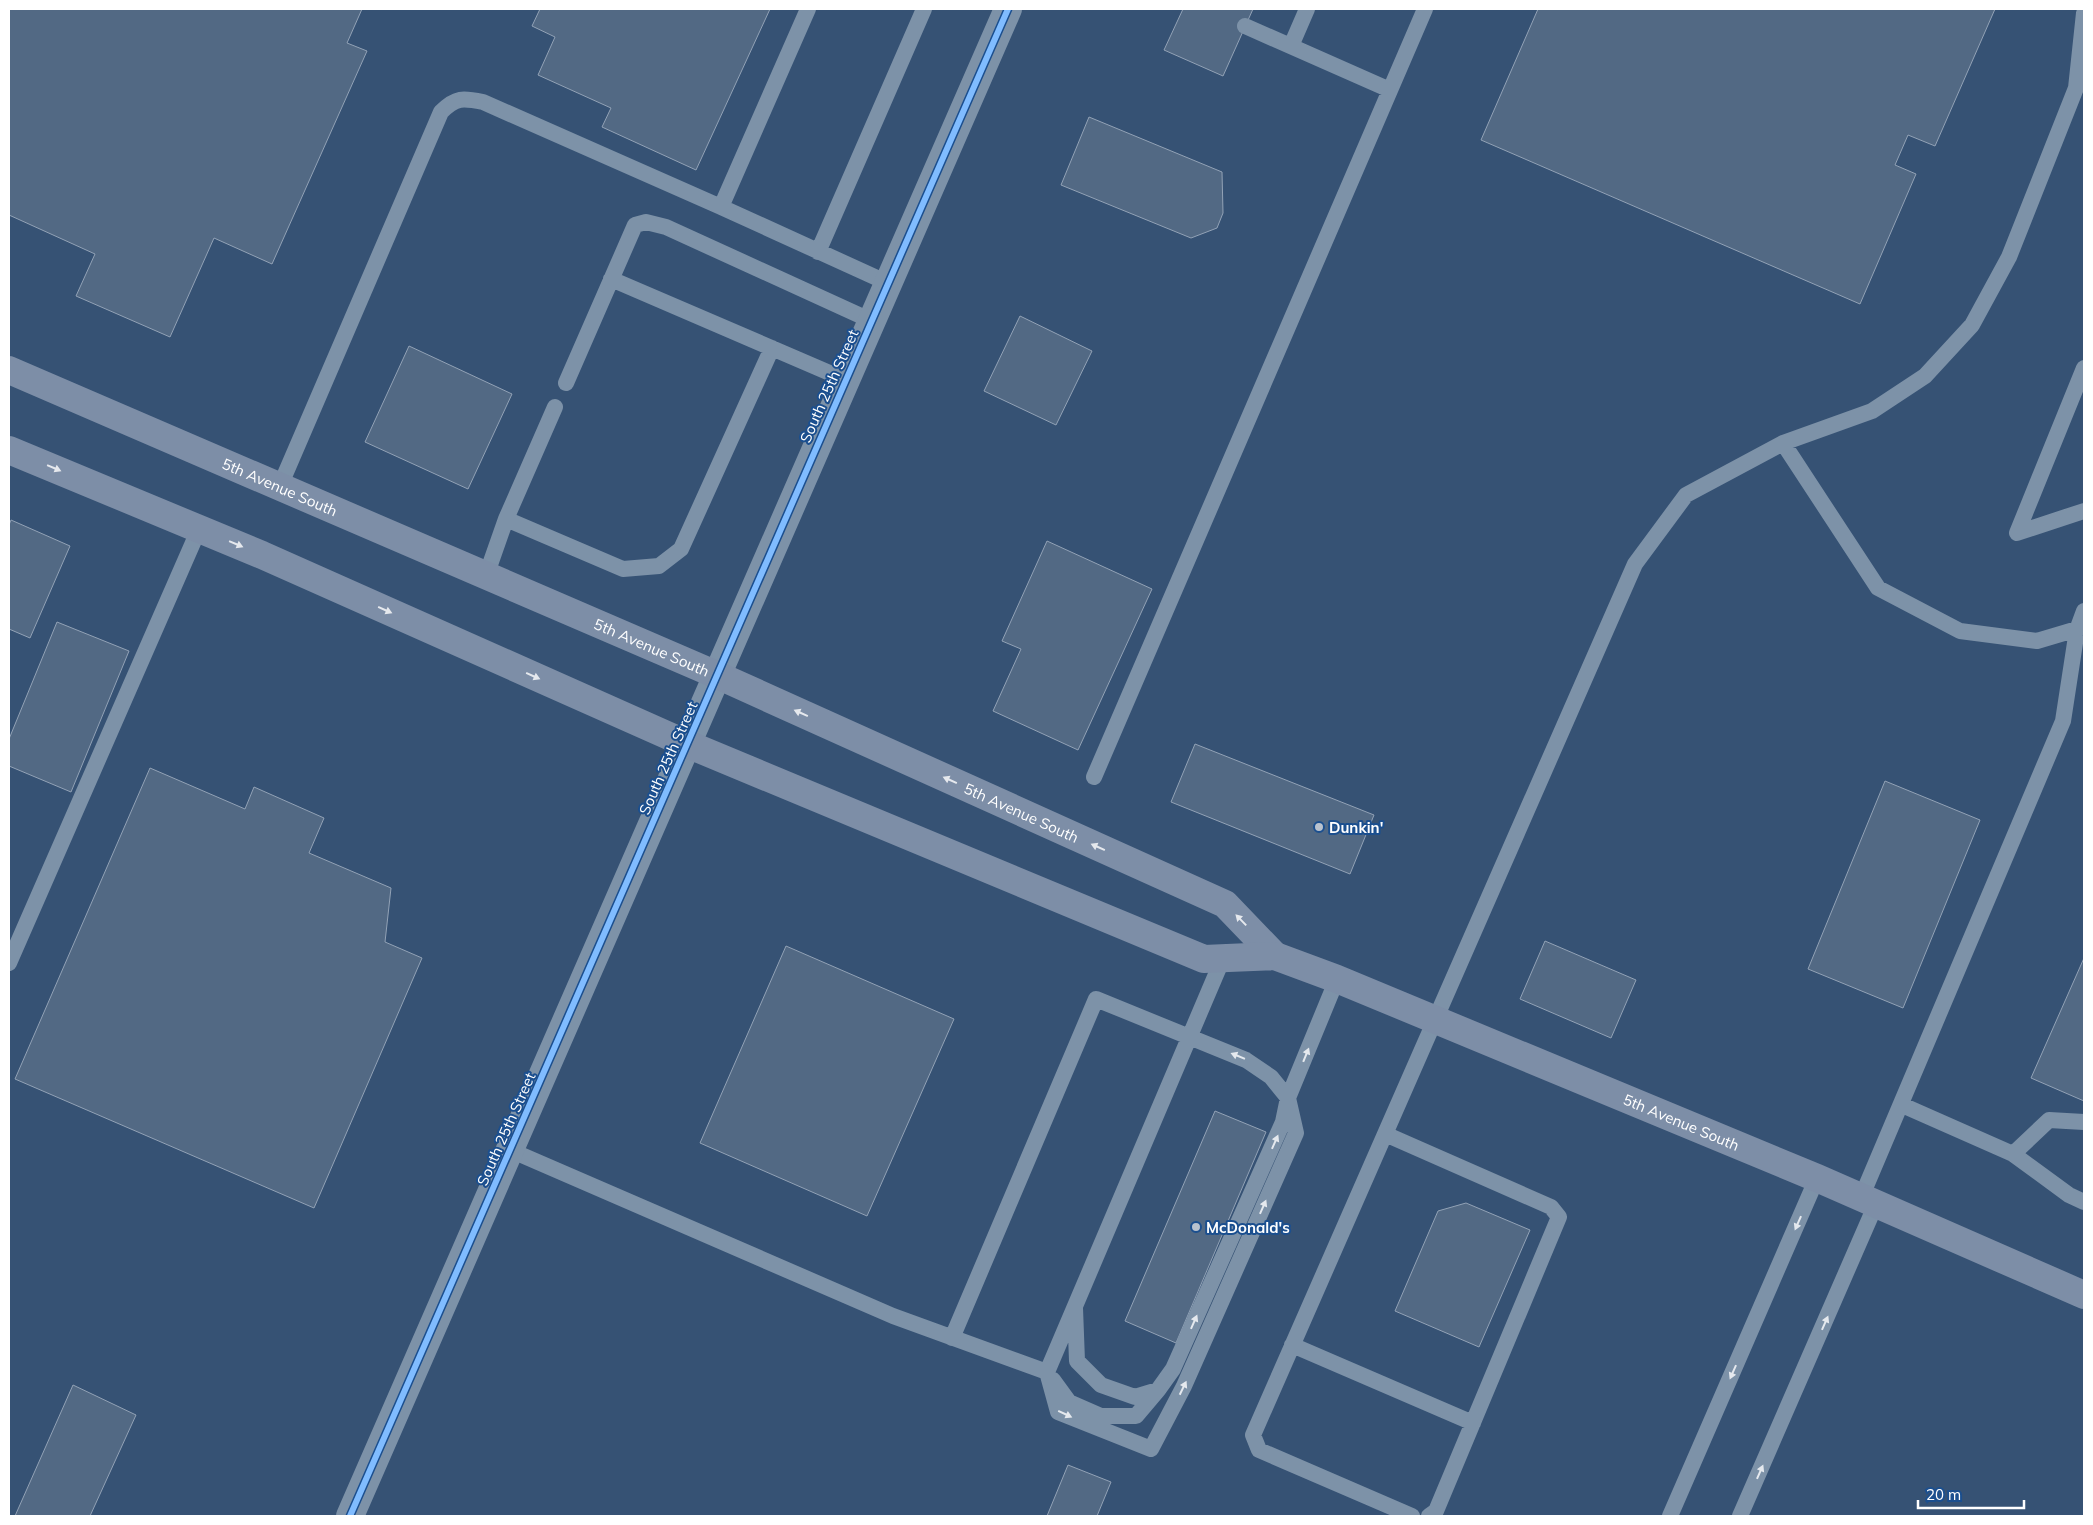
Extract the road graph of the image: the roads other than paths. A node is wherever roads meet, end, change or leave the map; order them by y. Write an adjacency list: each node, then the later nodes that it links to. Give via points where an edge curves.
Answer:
1 (808, 9): 10 (lane)
2 (924, 9): 11 (lane)
3 (1008, 9): 13 (street, South 25th Street)
4 (1307, 9): 8 (lane)
5 (1425, 9): 9 (lane)
6 (2084, 13): 21 (lane, via 2076,88 2009,257 1972,325 1925,376 1872,411)
7 (1245, 26): 8 (lane)
8 (1291, 46): 9 (lane)
9 (1390, 90): 32 (lane)
10 (721, 207): 11 (lane); 23 (lane, via 483,102 452,101 442,112)
11 (818, 252): 13 (lane)
12 (611, 279): 14 (lane, via 635,225 646,222 666,227); 15 (lane); 19 (lane)
13 (888, 284): 14 (street, South 25th Street)
14 (872, 321): 18 (street, South 25th Street)
15 (772, 348): 18 (lane); 25 (lane, via 681,549 659,566 623,569)
16 (2084, 368): 24 (lane, via 2016,533)
17 (9, 370): 23 (main road, 5th Avenue South)
18 (846, 380): 30 (street, South 25th Street)
19 (566, 383)
20 (555, 407): 25 (lane)
21 (1784, 443): 29 (lane, via 1878,588 1960,631 2037,641); 37 (lane, via 1686,495 1635,564)
22 (9, 450): 26 (main road, 5th Avenue South, one-way to 26)
23 (280, 486): 27 (main road, 5th Avenue South)
24 (2084, 511)
25 (506, 519): 27 (lane)
26 (199, 529): 31 (main road, 5th Avenue South, one-way to 31); 35 (lane)
27 (486, 576): 30 (main road, 5th Avenue South)
28 (2084, 611): 29 (lane)
29 (2080, 628): 40 (lane, via 2062,721)
30 (717, 675): 31 (street, South 25th Street); 33 (main road, 5th Avenue South, one-way to 30, via 1225,904)
31 (687, 744): 34 (main road, 5th Avenue South, via 1204,959); 43 (street, South 25th Street)
32 (1094, 777)
33 (1275, 956): 34 (main road, 5th Avenue South); 36 (main road, 5th Avenue South)
34 (1223, 958): 38 (lane)
35 (9, 963)
36 (1337, 979): 37 (main road, 5th Avenue South); 39 (lane, one-way to 36)
37 (1436, 1020): 42 (lane); 45 (main road, 5th Avenue South)
38 (1191, 1037): 39 (lane, one-way to 38, via 1271,1077 1246,1060); 49 (lane); 50 (lane, via 1096,999)
39 (1288, 1098): 52 (lane, one-way to 39, via 1058,1412 1151,1449 1184,1386 1296,1133); 53 (lane, one-way to 39, via 1173,1369 1280,1131)
40 (1902, 1105): 44 (lane); 46 (lane)
41 (2084, 1122): 44 (lane, via 2049,1120)
42 (1386, 1134): 51 (lane); 54 (lane, via 1551,1207 1559,1217)
43 (510, 1150): 50 (lane, via 893,1316); 55 (street, South 25th Street)
44 (2012, 1154): 47 (lane)
45 (1817, 1178): 46 (main road, 5th Avenue South); 58 (lane, one-way to 58)
46 (1869, 1201): 48 (main road, 5th Avenue South); 59 (lane, one-way to 46)
47 (2084, 1202)
48 (2084, 1295)
49 (1075, 1308): 52 (lane); 53 (lane, via 1077,1361 1101,1385 1135,1397)
50 (952, 1338): 52 (lane)
51 (1292, 1345): 54 (lane); 56 (lane, via 1253,1435 1259,1450)
52 (1047, 1372): 53 (lane, via 1068,1402 1102,1416 1136,1416)
53 (1158, 1390)
54 (1473, 1423): 57 (lane, via 1436,1512)
55 (350, 1516)
56 (1412, 1516)
57 (1428, 1516)
58 (1670, 1516)
59 (1740, 1516)

